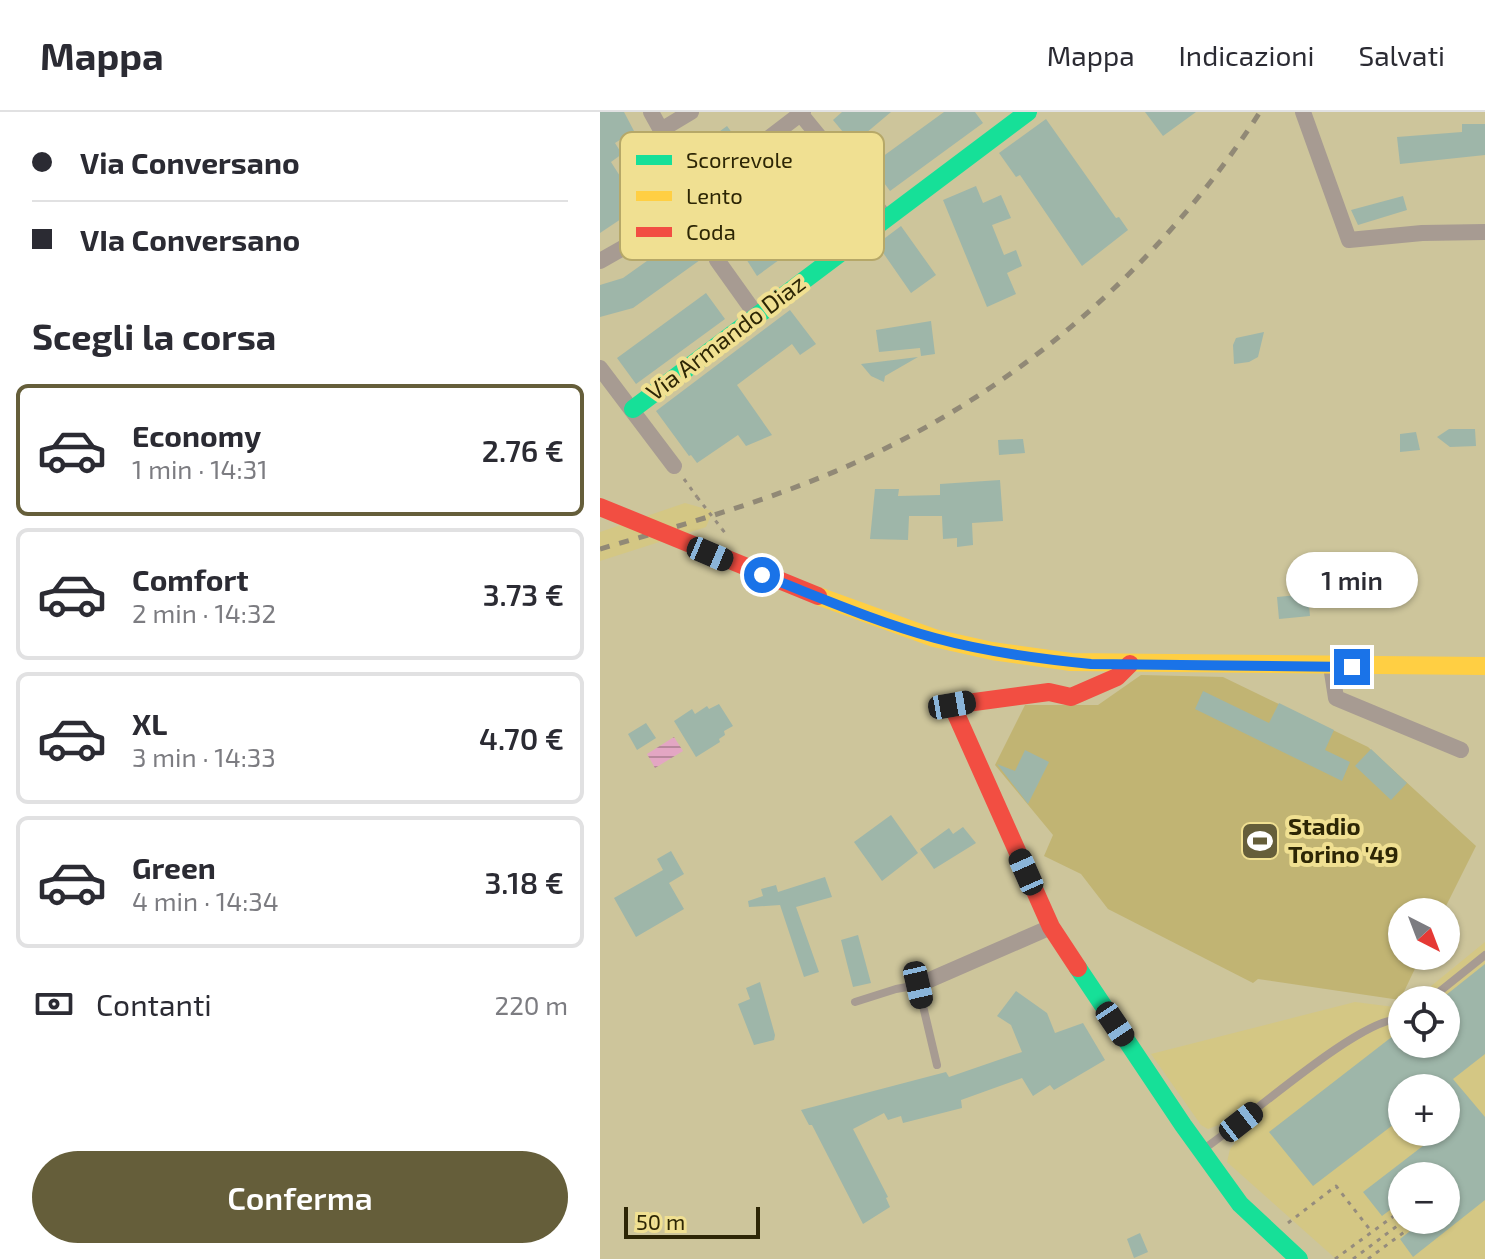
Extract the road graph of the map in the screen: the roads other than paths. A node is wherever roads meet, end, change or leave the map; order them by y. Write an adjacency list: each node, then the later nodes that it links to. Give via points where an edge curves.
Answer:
1 (651, 112): 2 (street, via 661,130)
2 (691, 112)
3 (1028, 112): 6 (street, Via Armando Diaz)
4 (1303, 112): 10 (street, via 1349,240)
5 (801, 113): 7 (street); 8 (street)
6 (1010, 118): 9 (street, Via Armando Diaz)
7 (777, 132)
8 (816, 132)
9 (885, 217)
10 (1485, 232)
11 (620, 250): 14 (street)
12 (717, 260): 15 (street)
13 (829, 260): 15 (street, Via Armando Diaz)
14 (600, 261)
15 (757, 316): 17 (street, Via Armando Diaz)
16 (600, 368): 17 (street)
17 (633, 409): 18 (street)
18 (674, 466)
19 (600, 507): 20 (street, bridge, via 934,638 1049,660)
20 (1130, 664): 21 (street); 24 (street, via 1117,677 1071,697 1049,692 952,705)
21 (1331, 666): 22 (street); 23 (street, via 1336,698)
22 (1485, 666)
23 (1461, 750)
24 (1051, 927): 26 (street); 31 (street)
25 (1485, 955): 27 (lane)
26 (918, 985): 28 (lane); 30 (lane)
27 (1446, 986)
28 (855, 1002)
29 (1388, 1020): 31 (lane, via 1321,1058)
30 (937, 1065)
31 (1202, 1150): 32 (street, via 1240,1204)
32 (1299, 1259)

